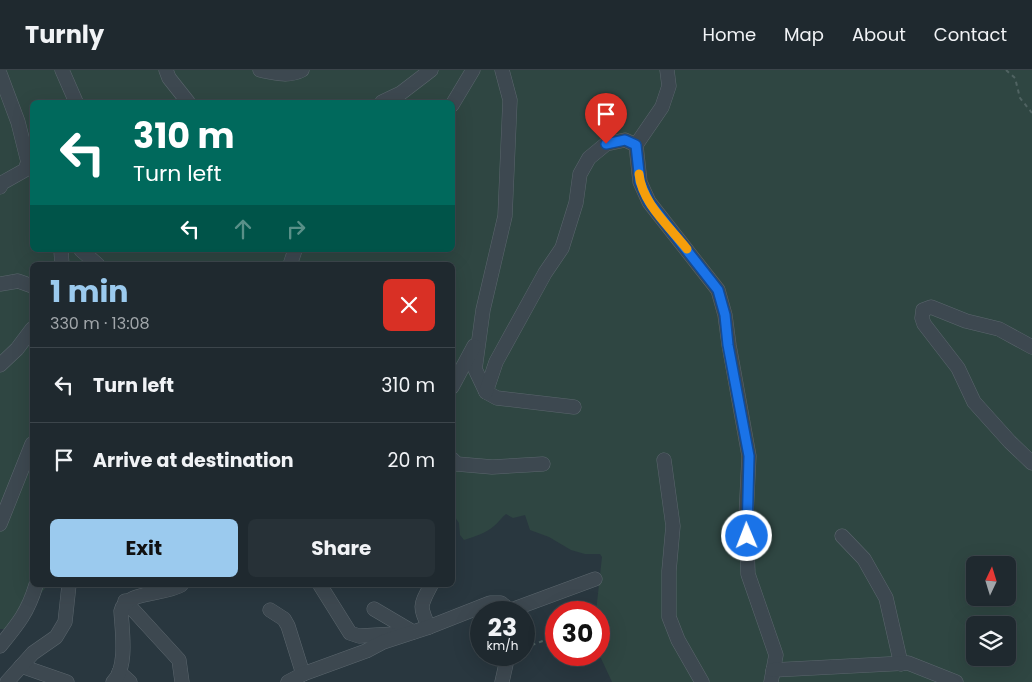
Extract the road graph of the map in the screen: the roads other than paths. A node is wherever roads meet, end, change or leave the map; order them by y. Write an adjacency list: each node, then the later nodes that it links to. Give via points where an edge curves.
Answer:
1 (62, 70): 10 (street)
2 (166, 70): 11 (street)
3 (260, 70): 4 (street, via 279,74)
4 (302, 70)
5 (431, 70): 12 (street)
6 (473, 70): 13 (street)
7 (502, 70): 21 (street, via 510,100 505,216)
8 (667, 70): 14 (street, via 669,86 662,107)
9 (0, 74): 15 (street, via 18,122 28,162 25,170)
10 (75, 100)
11 (186, 100)
12 (386, 100)
13 (455, 100)
14 (636, 145): 25 (street, via 625,140 606,144 589,158 580,174 576,203 562,248 496,362); 52 (street, via 640,182 649,202 718,290 725,315 749,456 748,574 776,655)
15 (0, 187)
16 (83, 252): 17 (street)
17 (95, 262)
18 (0, 284): 19 (street, via 18,281)
19 (30, 285)
20 (30, 333): 23 (street)
21 (479, 336): 24 (street); 25 (street, via 475,369)
22 (1032, 347): 31 (street, via 999,329 966,321 932,307 923,310 924,324 958,368 974,402)
23 (0, 365)
24 (455, 381)
25 (486, 392): 26 (street, via 498,398)
26 (574, 407)
27 (30, 449): 32 (street)
28 (664, 460): 60 (street, via 673,526 669,616 678,640)
29 (455, 462): 30 (street, via 492,467)
30 (543, 464)
31 (1032, 464)
32 (0, 524)
33 (842, 536): 48 (street, via 864,559 886,598)
34 (595, 579): 41 (street)
35 (35, 587): 47 (street, via 22,619)
36 (69, 587): 49 (street, via 65,622 56,636)
37 (178, 587): 40 (street)
38 (321, 587): 46 (street, via 350,633 359,636)
39 (430, 587): 45 (street, via 421,610)
40 (125, 602): 53 (street, via 121,611 124,647); 57 (street, via 179,660)
41 (535, 602)
42 (374, 609): 46 (street)
43 (270, 610): 51 (street, via 284,619 288,626)
44 (470, 611): 45 (street)
45 (429, 626): 46 (street)
46 (411, 633): 51 (street)
47 (0, 646)
48 (901, 664): 52 (street); 61 (street, via 908,663)
49 (21, 666): 54 (street); 55 (street)
50 (506, 666): 59 (street)
51 (303, 674): 58 (street)
52 (772, 676)
53 (116, 677): 56 (street)
54 (6, 682)
55 (67, 682)
56 (130, 682)
57 (182, 682)
58 (288, 682)
59 (502, 682)
60 (702, 682)
61 (956, 682)

